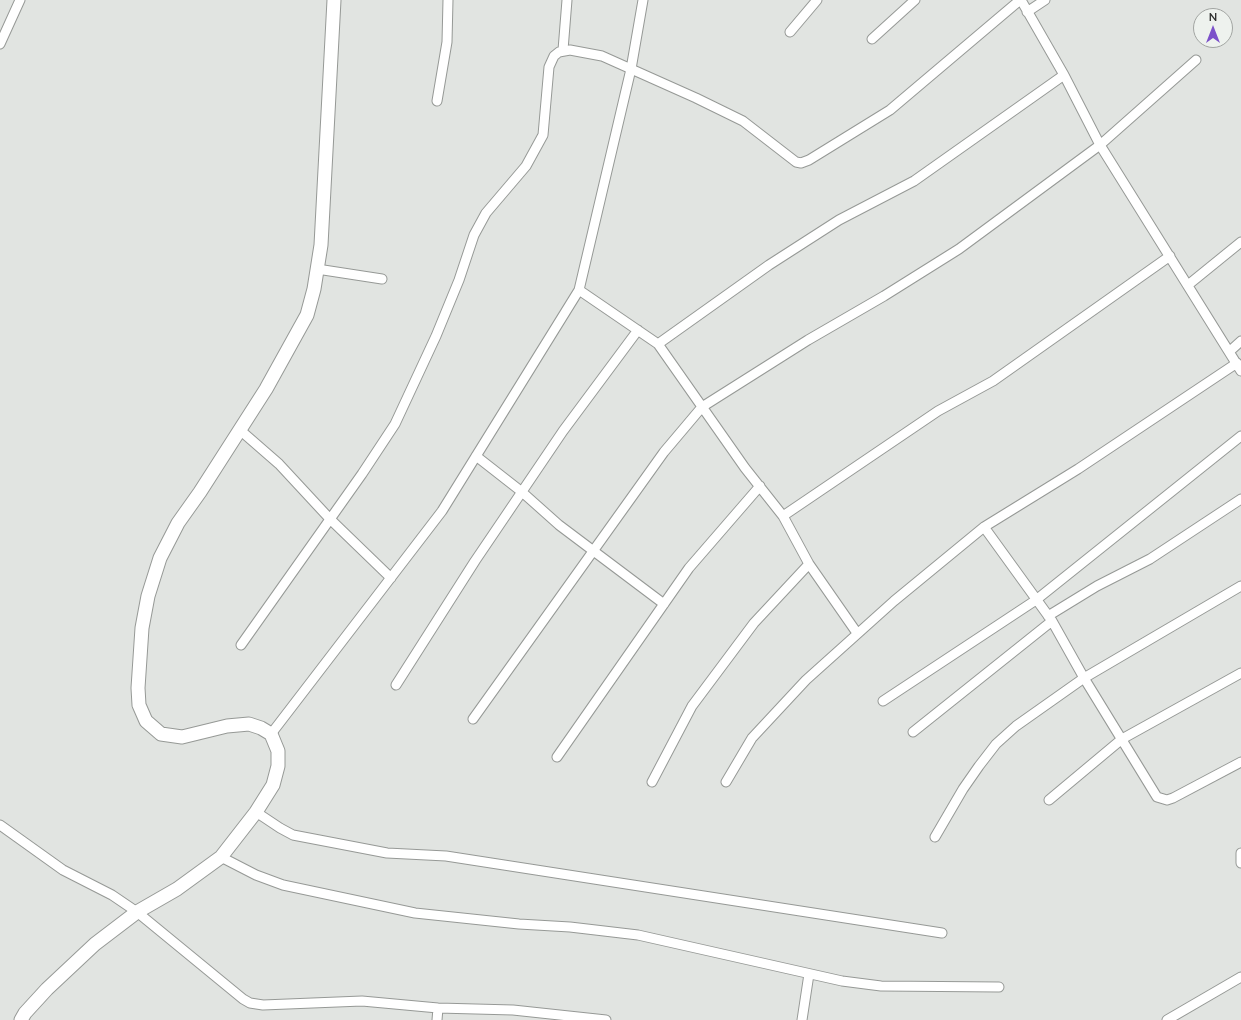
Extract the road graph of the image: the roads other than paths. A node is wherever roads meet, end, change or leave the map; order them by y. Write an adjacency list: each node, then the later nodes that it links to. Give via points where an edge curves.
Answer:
1 (20, 0): 13 (street)
2 (334, 0): 22 (street, via 324,202)
3 (448, 0): 18 (street, via 448,42)
4 (566, 0): 14 (street)
5 (643, 0): 16 (street)
6 (817, 0): 11 (street)
7 (916, 0): 12 (street)
8 (1021, 0): 10 (street); 16 (street, via 890,110 801,163 796,162 743,121)
9 (1045, 0): 10 (street)
10 (1027, 12): 17 (street)
11 (790, 32)
12 (872, 39)
13 (0, 44)
14 (563, 50): 16 (street, via 602,56); 39 (street, via 554,56 549,67 543,135 526,166 486,213 474,235 436,336 395,424)
15 (1196, 60): 19 (street)
16 (631, 69): 25 (street)
17 (1064, 75): 19 (street); 28 (street, via 914,181 839,220 769,265)
18 (437, 101)
19 (1100, 145): 21 (street); 31 (street, via 959,249)
20 (1241, 242): 24 (street)
21 (1170, 256): 24 (street); 38 (street, via 993,381 938,411)
22 (317, 269): 23 (street); 32 (street, via 307,315)
23 (382, 279)
24 (1188, 285): 29 (street)
25 (579, 290): 26 (street); 34 (street)
26 (638, 330): 28 (street); 36 (street, via 563,431)
27 (1241, 341): 29 (street)
28 (658, 344): 31 (street)
29 (1230, 351): 30 (street)
30 (1239, 367): 40 (street)
31 (702, 407): 35 (street); 41 (street, via 664,452)
32 (240, 430): 39 (street, via 279,464); 56 (street, via 178,523 160,558 148,596 142,628 139,705 146,721 161,734 182,737 227,726 249,724)
33 (1241, 436): 45 (street)
34 (476, 456): 36 (street); 43 (street, via 442,511)
35 (760, 486): 38 (street); 46 (street, via 689,568)
36 (522, 492): 41 (street, via 559,526); 52 (street)
37 (1241, 500): 47 (street, via 1150,559 1097,586)
38 (784, 516): 42 (street)
39 (330, 519): 43 (street); 49 (street)
40 (984, 527): 45 (street); 48 (street)
41 (593, 551): 46 (street); 54 (street)
42 (809, 564): 48 (street); 60 (street, via 754,623 692,706)
43 (391, 578): 56 (street)
44 (1241, 586): 51 (street)
45 (1036, 600): 47 (street); 53 (street)
46 (664, 604): 58 (street)
47 (1050, 618): 51 (street); 55 (street)
48 (857, 633): 61 (street, via 806,680 752,738)
49 (241, 645)
50 (1241, 673): 57 (street)
51 (1084, 678): 57 (street); 65 (street, via 1016,726 996,744 963,789)
52 (396, 685)
53 (883, 701)
54 (473, 719)
55 (913, 732)
56 (270, 734): 63 (street, via 278,751 278,766 273,784)
57 (1122, 739): 59 (street, via 1161,800 1173,798); 62 (street)
58 (557, 758)
59 (1241, 762)
60 (652, 782)
61 (726, 782)
62 (1049, 800)
63 (256, 812): 67 (street); 70 (street, via 293,835 387,853 446,856)
64 (0, 825): 69 (street, via 63,870 112,895)
65 (935, 837)
66 (1241, 853): 68 (street)
67 (221, 857): 69 (street, via 177,889); 71 (street, via 283,885 415,913 638,935)
68 (1241, 863)
69 (137, 912): 74 (street, via 250,1003 263,1005 362,1002); 75 (street, via 95,944 47,989)
70 (942, 933)
71 (809, 974): 73 (street, via 881,986); 78 (street)
72 (1241, 977): 79 (street)
73 (999, 987)
74 (438, 1008): 76 (street); 77 (street, via 513,1010)
75 (21, 1020)
76 (437, 1020)
77 (606, 1020)
78 (802, 1020)
79 (1169, 1020)

